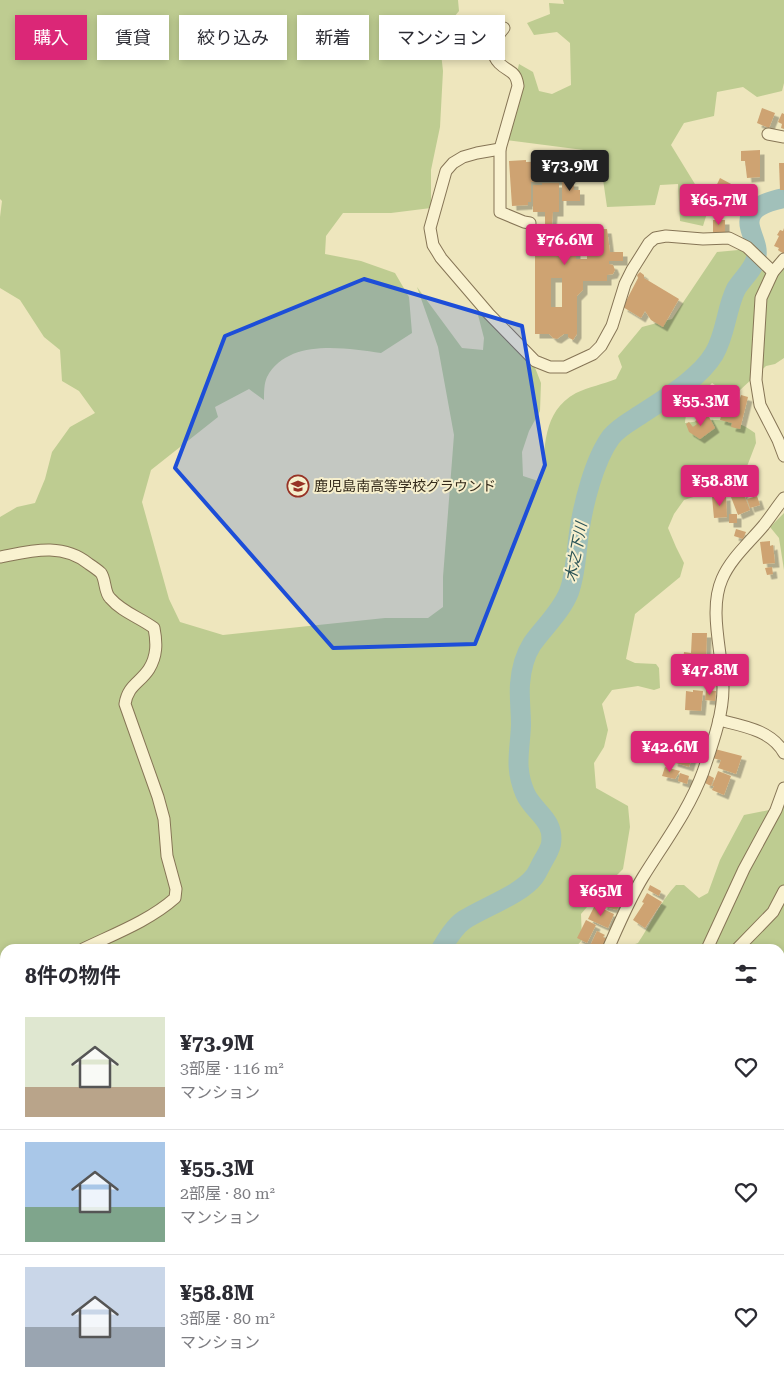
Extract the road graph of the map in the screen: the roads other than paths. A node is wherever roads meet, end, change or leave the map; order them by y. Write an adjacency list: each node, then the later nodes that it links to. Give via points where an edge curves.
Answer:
1 (497, 60): 4 (street, via 514,73 518,86)
2 (768, 134): 3 (street)
3 (784, 137)
4 (500, 148): 5 (street, via 500,212); 7 (street, via 463,157 446,171 430,228 431,236 441,258 535,361 565,367 601,346 612,326 625,284 648,244 655,238 729,238 747,247)
5 (530, 223)
6 (784, 259): 7 (street)
7 (771, 270): 8 (street, via 761,298 756,380 760,405)
8 (784, 456)
9 (782, 502): 11 (street, via 730,564 717,596 723,686)
10 (0, 557): 15 (street, via 43,549 67,551 85,560 101,574 108,596 122,610 140,617 154,628 155,655 148,670 126,694 125,704 164,819 175,898 164,908)
11 (719, 720): 12 (street, via 769,736); 16 (street, via 693,797 628,903)
12 (784, 753)
13 (784, 788): 17 (street)
14 (784, 890): 18 (street, via 773,912)
15 (93, 944)
16 (610, 944)
17 (710, 944)
18 (742, 944)

